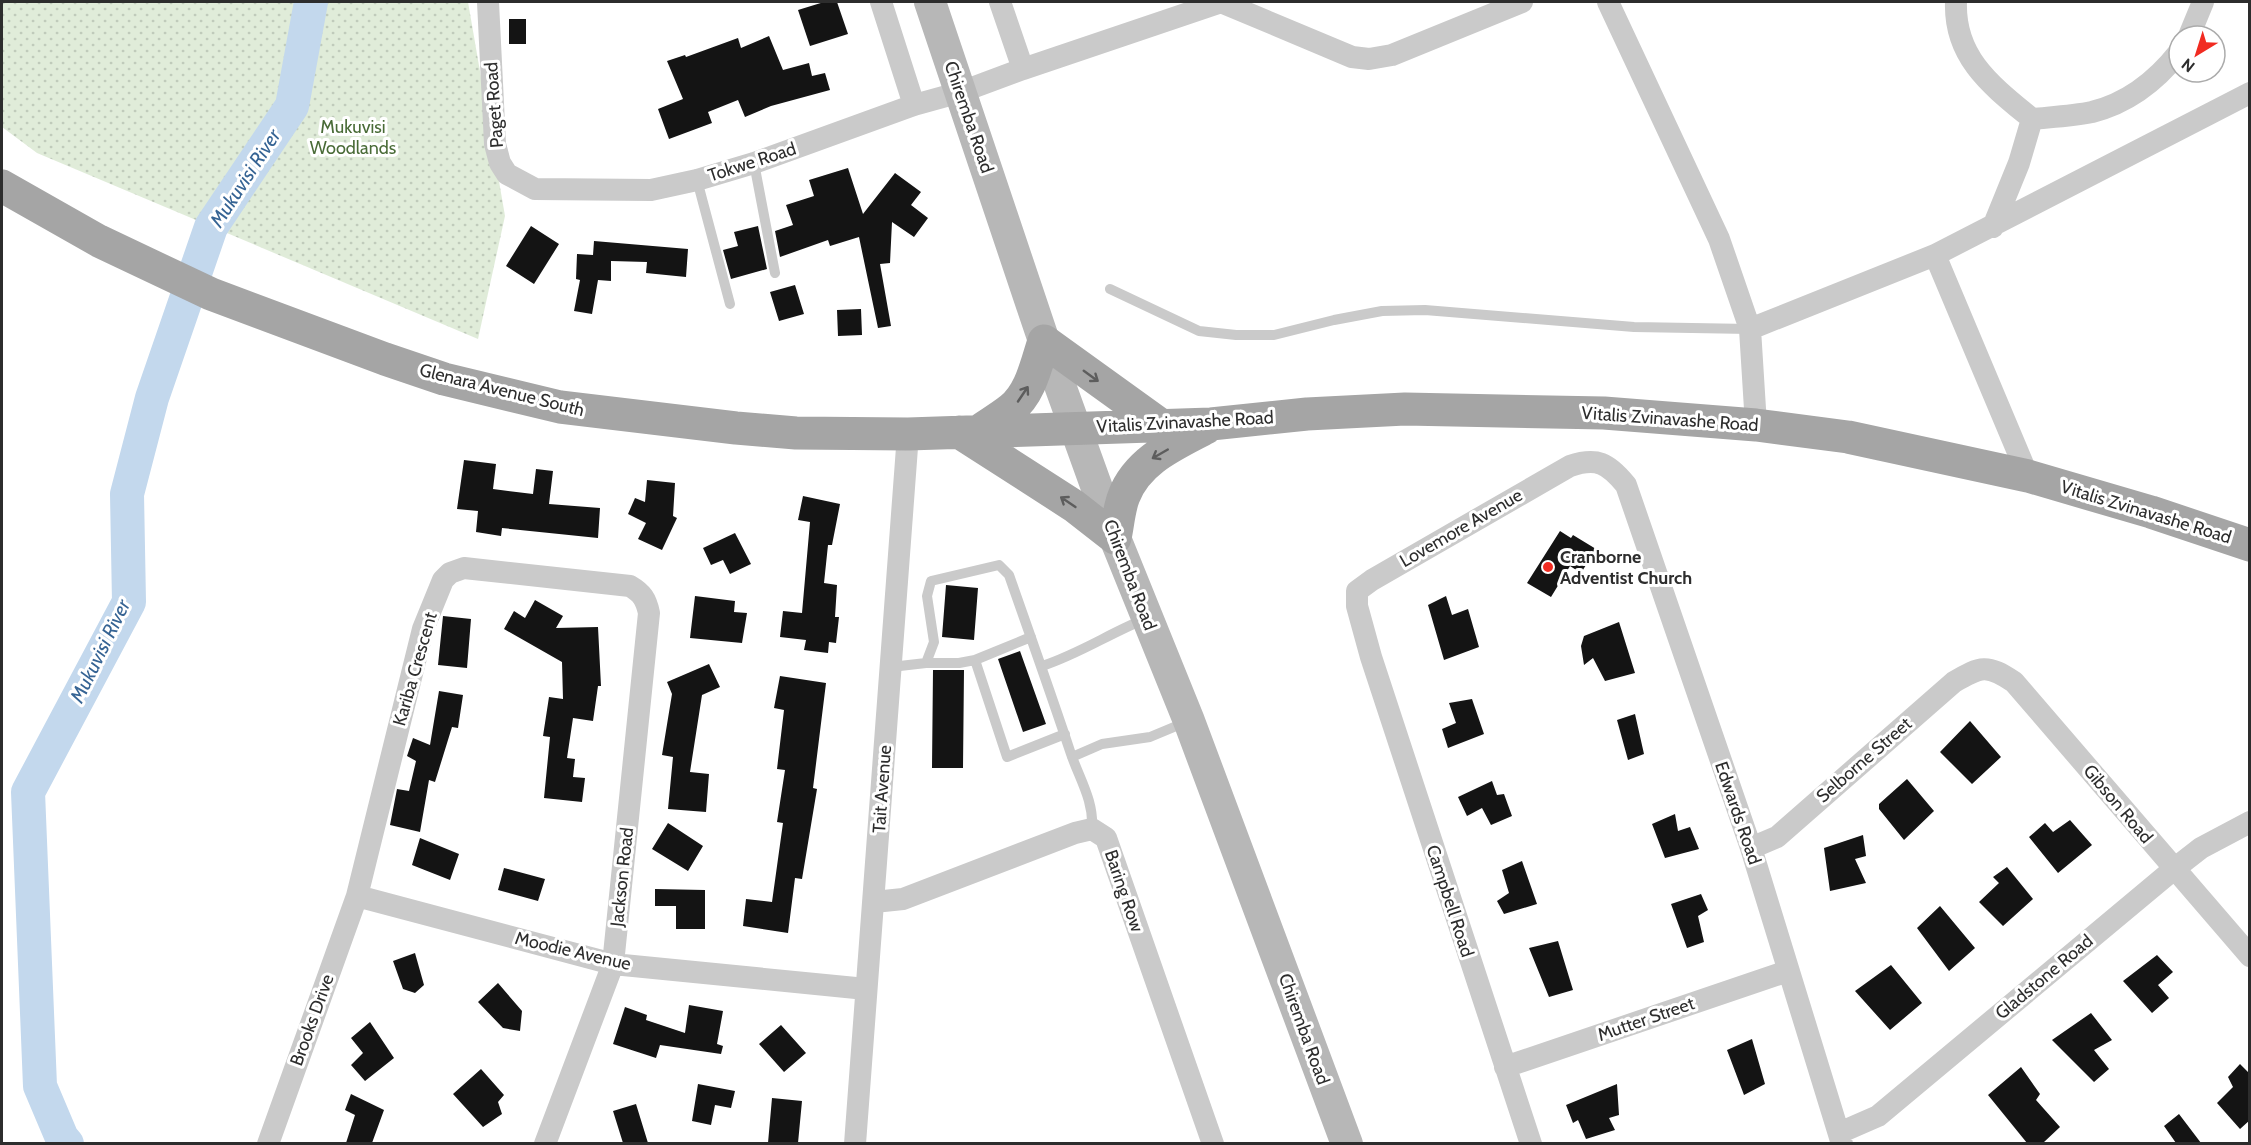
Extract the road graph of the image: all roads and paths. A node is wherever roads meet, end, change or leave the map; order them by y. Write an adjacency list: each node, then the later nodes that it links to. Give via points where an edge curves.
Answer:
1 (488, 2): 20 (street, Paget Road, via 495,144 500,164 507,174)
2 (881, 2): 15 (street)
3 (930, 2): 13 (main road, Chiremba Road)
4 (1000, 2): 12 (street)
5 (1221, 2): 6 (street, via 1352,57 1369,59 1392,55); 12 (street, Tokwe Road)
6 (1521, 2)
7 (1608, 2): 26 (street, via 1719,239)
8 (1956, 2): 16 (street, via 1955,21 1970,57 1990,84)
9 (2203, 2): 10 (street)
10 (2194, 24)
11 (2167, 67): 16 (street, via 2134,94 2093,111)
12 (1023, 69): 13 (street, Tokwe Road)
13 (962, 92): 15 (street, Tokwe Road); 27 (main road, Chiremba Road)
14 (2250, 93): 21 (street)
15 (914, 105): 17 (street, Tokwe Road)
16 (2032, 119): 21 (street)
17 (754, 163): 18 (street, Tokwe Road); 23 (lane)
18 (697, 180): 20 (street, Tokwe Road, via 651,190); 25 (lane)
19 (2, 186): 33 (main road, Glenara Avenue South, via 99,241 211,294 444,379 560,407 736,428)
20 (535, 189)
21 (1993, 227): 22 (street)
22 (1935, 255): 26 (street); 34 (street)
23 (775, 273)
24 (1110, 289): 26 (lane, via 1199,331 1236,335 1274,335 1382,311 1425,310 1634,327)
25 (730, 304)
26 (1750, 329): 29 (street)
27 (1044, 341): 30 (main road, one-way to 30); 31 (main road, Chiremba Road); 32 (main road, one-way to 27, via 1012,409 1023,397)
28 (1211, 424): 29 (main road, Vitalis Zvinavashe Road, via 1405,409 1604,413); 30 (main road, Vitalis Zvinavashe Road); 36 (main road, one-way to 36, via 1151,459 1136,476 1124,496)
29 (1755, 425): 34 (main road, Vitalis Zvinavashe Road, via 1848,437)
30 (1162, 426): 31 (main road, Vitalis Zvinavashe Road)
31 (1076, 428): 32 (main road, Glenara Avenue South); 36 (main road, Chiremba Road)
32 (969, 431): 33 (main road, Glenara Avenue South); 36 (main road, one-way to 32)
33 (908, 434): 45 (street, Tait Avenue)
34 (2028, 476): 37 (main road, Vitalis Zvinavashe Road)
35 (1626, 485): 41 (street, Lovemore Avenue, via 1601,463 1586,461 1570,466 1372,580 1357,591 1357,606); 52 (street, Edwards Road)
36 (1115, 538): 39 (main road, Chiremba Road)
37 (2250, 545)
38 (646, 599): 54 (street, Kariba Crescent, via 630,586 464,568 443,579 423,629); 57 (street, Jackson Road, via 649,612)
39 (1147, 618): 44 (lane); 47 (main road, Chiremba Road)
40 (1030, 637): 42 (lane); 43 (lane, via 1009,575 999,565 931,581 927,596 934,642); 44 (lane)
41 (1371, 657): 60 (street, Campbell Road)
42 (975, 660): 43 (lane); 48 (lane, via 1007,757)
43 (926, 663): 45 (lane)
44 (1042, 666): 48 (lane)
45 (891, 667): 55 (street, Tait Avenue)
46 (1977, 668): 52 (street, Selborne Street, via 1954,682 1777,837); 53 (street, Gibson Road, via 2000,672 2014,682)
47 (1189, 721): 49 (lane, via 1150,737 1102,744); 66 (main road, Chiremba Road)
48 (1065, 734): 49 (lane)
49 (1072, 757): 51 (lane, via 1093,812)
50 (2250, 822): 53 (street, Gladstone Road, via 2201,848)
51 (1092, 829): 55 (street, Baring Row, via 903,899); 65 (street, Baring Row, via 1106,838)
52 (1751, 848): 58 (street, Edwards Road)
53 (2174, 869): 56 (street, Gibson Road); 61 (street, Gladstone Road, via 1878,1116)
54 (357, 896): 57 (street, Moodie Avenue); 62 (street, Brooks Drive)
55 (874, 902): 59 (street, Tait Avenue)
56 (2250, 956)
57 (613, 964): 59 (street, Moodie Avenue); 63 (street, Jackson Road)
58 (1788, 971): 60 (street, Mutter Street); 61 (street, Edwards Road)
59 (866, 989): 64 (street, Tait Avenue)
60 (1504, 1067): 67 (street, Campbell Road)
61 (1840, 1138)
62 (268, 1143)
63 (545, 1143)
64 (855, 1143)
65 (1214, 1143)
66 (1347, 1143)
67 (1531, 1143)

